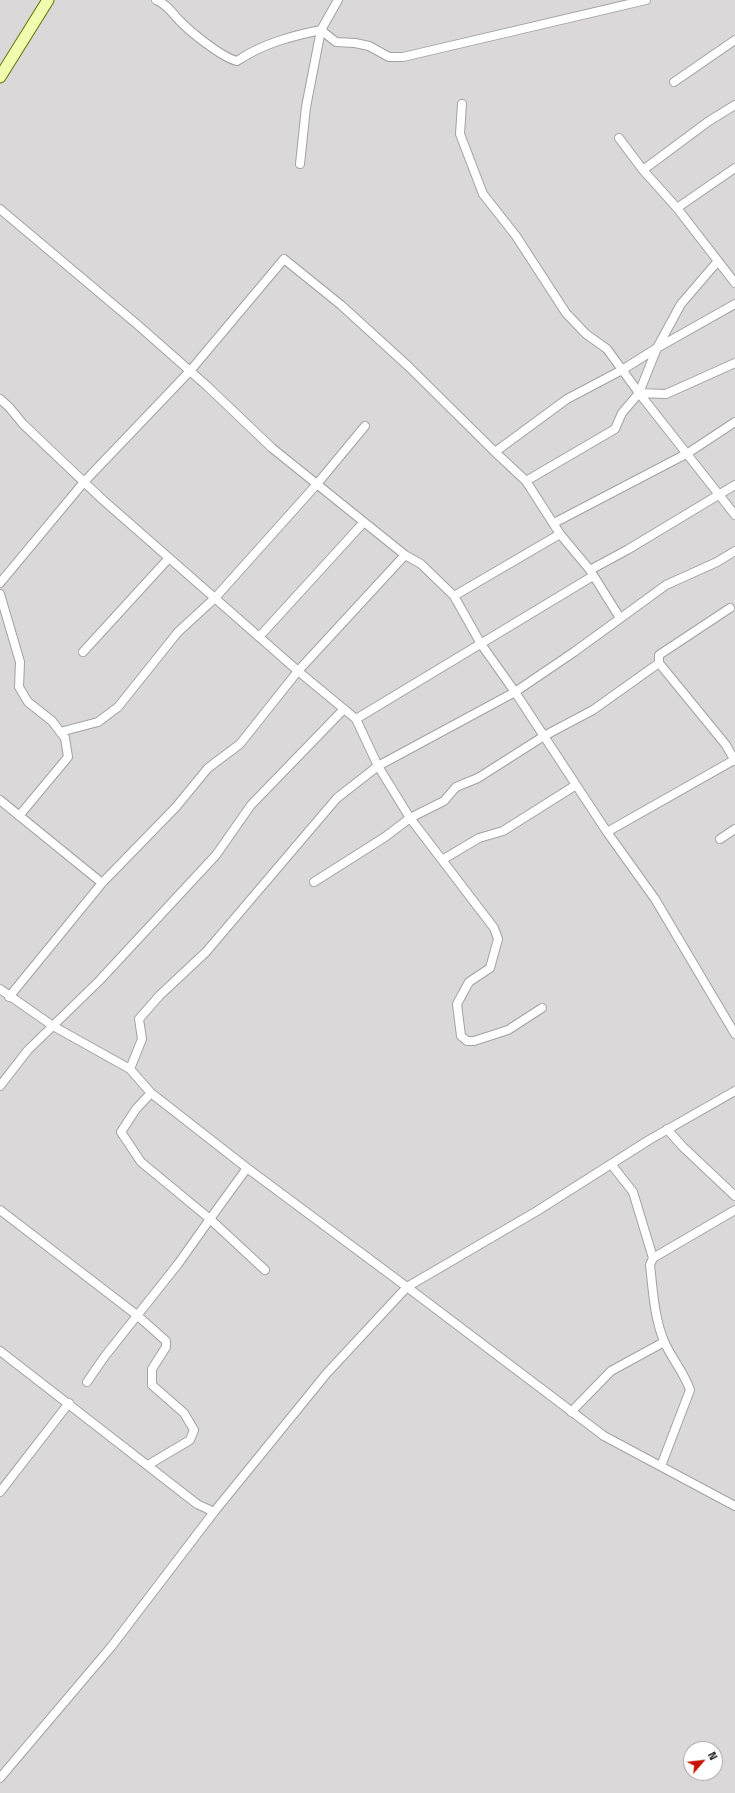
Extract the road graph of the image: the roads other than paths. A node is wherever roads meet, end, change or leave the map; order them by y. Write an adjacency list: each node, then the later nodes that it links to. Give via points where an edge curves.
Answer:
1 (48, 0): 7 (main road)
2 (156, 0): 5 (street, via 170,9 195,34 229,59 237,61 252,50 289,37)
3 (338, 0): 5 (street)
4 (646, 0): 5 (street, via 403,57 389,57 369,46 336,42)
5 (321, 30): 12 (street, via 306,107)
6 (735, 40): 8 (street)
7 (0, 77)
8 (674, 82)
9 (462, 104): 22 (street, via 460,134 483,194 516,236 566,313 586,334 607,349)
10 (735, 105): 14 (street)
11 (619, 138): 14 (street)
12 (300, 164)
13 (735, 168): 15 (street)
14 (643, 170): 15 (street)
15 (677, 208): 17 (street)
16 (0, 209): 23 (street)
17 (718, 261): 18 (street); 20 (street, via 681,304)
18 (735, 283)
19 (735, 304): 20 (street)
20 (657, 348): 22 (street); 24 (street)
21 (735, 363): 24 (street, via 666,394)
22 (622, 370): 24 (street); 28 (street, via 567,399)
23 (190, 371): 28 (street, via 284,260 341,305 403,361); 31 (street); 32 (street, via 272,448)
24 (639, 393): 29 (street); 30 (street, via 622,413 615,429)
25 (0, 399): 31 (street)
26 (735, 422): 29 (street)
27 (365, 426): 32 (street)
28 (496, 452): 30 (street)
29 (688, 453): 34 (street); 37 (street)
30 (526, 481): 37 (street)
31 (84, 482): 41 (street); 43 (street)
32 (317, 484): 36 (street); 46 (street)
33 (735, 484): 34 (street)
34 (720, 494): 35 (street); 42 (street)
35 (735, 515)
36 (364, 522): 40 (street); 49 (street)
37 (554, 523): 38 (street)
38 (560, 534): 42 (street); 45 (street)
39 (735, 551): 48 (street, via 666,585)
40 (405, 555): 45 (street, via 421,564); 53 (street)
41 (169, 558): 46 (street); 51 (street)
42 (592, 573): 48 (street); 50 (street)
43 (0, 583)
44 (0, 594): 57 (street, via 20,662 19,687 28,702 52,721)
45 (454, 596): 50 (street)
46 (214, 598): 49 (street); 57 (street, via 178,632 118,707 98,722)
47 (730, 608): 52 (street, via 659,655)
48 (620, 618): 54 (street)
49 (259, 637): 53 (street)
50 (481, 644): 54 (street); 56 (street)
51 (83, 652)
52 (659, 663): 58 (street, via 593,710); 59 (street, via 726,745)
53 (298, 671): 55 (street); 70 (street, via 240,744 208,768 176,807)
54 (515, 692): 58 (street); 60 (street)
55 (344, 708): 56 (street); 74 (street, via 251,805 216,855 99,981)
56 (356, 719): 60 (street)
57 (60, 732): 63 (street, via 65,738 68,757)
58 (544, 736): 61 (street); 64 (street, via 478,778 456,787 444,802)
59 (735, 761): 66 (street)
60 (378, 766): 64 (street); 76 (street, via 337,798 206,952 160,995 139,1019 142,1039)
61 (576, 786): 66 (street); 68 (street, via 503,831 478,838)
62 (0, 800): 63 (street)
63 (19, 816): 70 (street)
64 (410, 818): 68 (street); 69 (street)
65 (735, 828): 67 (street)
66 (607, 832): 75 (street, via 655,899)
67 (720, 839)
68 (442, 860): 73 (street, via 494,928 498,939 490,968 469,982 457,1004 461,1036 467,1041 474,1041 508,1030)
69 (314, 882)
70 (102, 883): 72 (street)
71 (0, 989): 72 (street)
72 (9, 997): 74 (street)
73 (542, 1008)
74 (53, 1026): 76 (street); 77 (street, via 28,1050)
75 (735, 1034)
76 (130, 1069): 79 (street)
77 (0, 1086)
78 (735, 1091): 80 (street)
79 (152, 1093): 82 (street); 86 (street, via 136,1109 121,1132 141,1162)
80 (667, 1129): 81 (street); 83 (street)
81 (611, 1164): 87 (street, via 633,1192); 89 (street, via 537,1211)
82 (247, 1168): 86 (street); 89 (street)
83 (735, 1196)
84 (0, 1210): 90 (street)
85 (735, 1210): 87 (street)
86 (210, 1219): 88 (street); 90 (street)
87 (653, 1258): 91 (street, via 650,1265 656,1316)
88 (265, 1270)
89 (407, 1286): 95 (street); 100 (street, via 327,1373)
90 (138, 1316): 93 (street); 96 (street, via 166,1340 166,1347 152,1369 152,1385 184,1413 194,1430 190,1440)
91 (664, 1342): 95 (street, via 611,1371); 97 (street, via 690,1390)
92 (0, 1351): 94 (street)
93 (87, 1382)
94 (69, 1403): 96 (street); 98 (street)
95 (571, 1412): 97 (street, via 604,1436)
96 (148, 1465): 100 (street, via 197,1504)
97 (661, 1466): 99 (street)
98 (0, 1492)
99 (735, 1506)
100 (214, 1512): 101 (street, via 111,1647)
101 (0, 1778)

